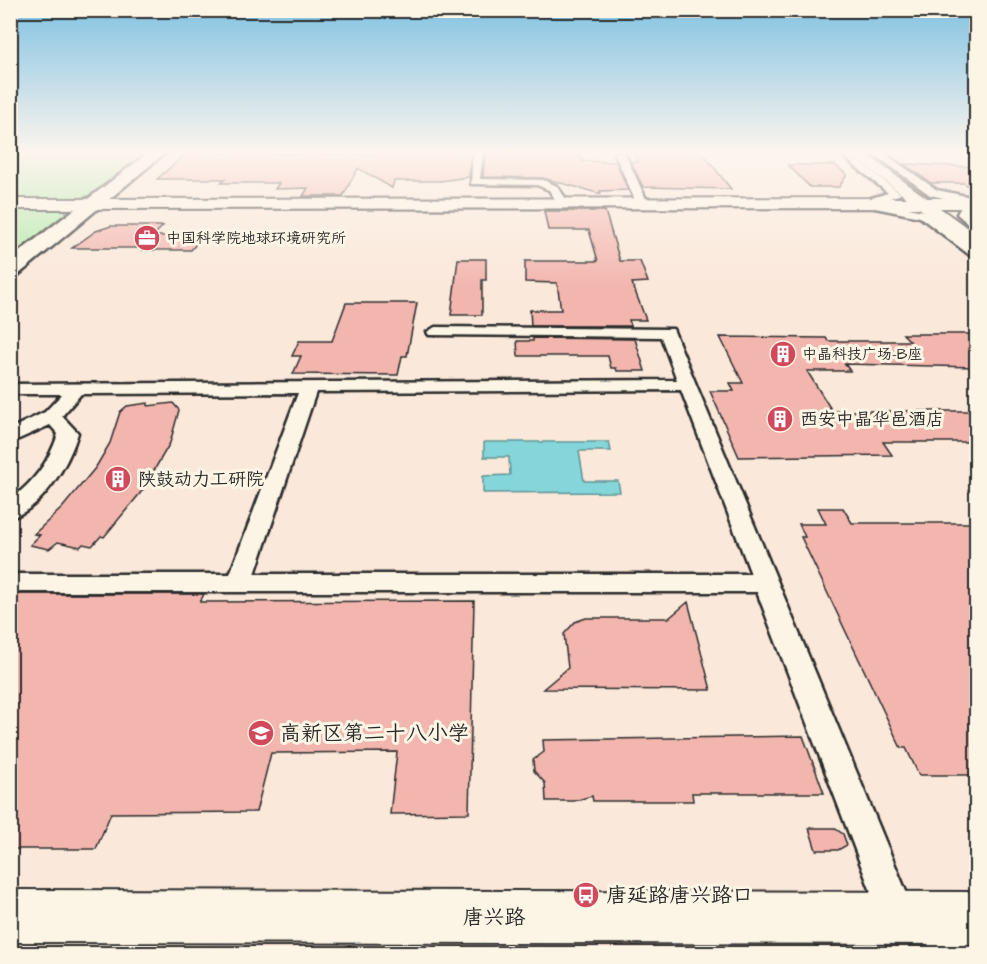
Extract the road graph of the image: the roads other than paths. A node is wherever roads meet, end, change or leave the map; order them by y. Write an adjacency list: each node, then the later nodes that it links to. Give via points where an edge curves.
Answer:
1 (102, 197): 8 (main road)
2 (558, 197): 9 (street)
3 (639, 197): 10 (street)
4 (889, 197): 11 (street)
5 (920, 197): 12 (street)
6 (921, 197): 12 (street)
7 (951, 197): 13 (street)
8 (94, 203): 9 (street); 14 (street); 19 (main road)
9 (562, 203): 10 (street)
10 (642, 203): 11 (street)
11 (856, 203): 12 (street); 18 (street, via 924,214)
12 (929, 203): 13 (street); 16 (street); 17 (street)
13 (976, 203): 15 (street, via 964,209 963,214)
14 (10, 204)
15 (976, 224)
16 (976, 234)
17 (976, 242)
18 (976, 254)
19 (10, 270)
20 (435, 332): 21 (street, via 667,332)
21 (688, 385): 22 (street); 29 (street)
22 (309, 388): 24 (street); 30 (street)
23 (10, 389): 24 (street)
24 (76, 389): 25 (street)
25 (52, 416): 26 (street); 27 (street, via 68,433 64,451 35,492)
26 (10, 437)
27 (10, 511)
28 (10, 583): 30 (street)
29 (767, 583): 30 (street); 32 (street)
30 (239, 584)
31 (10, 916): 32 (street, 唐兴路)
32 (941, 927)

